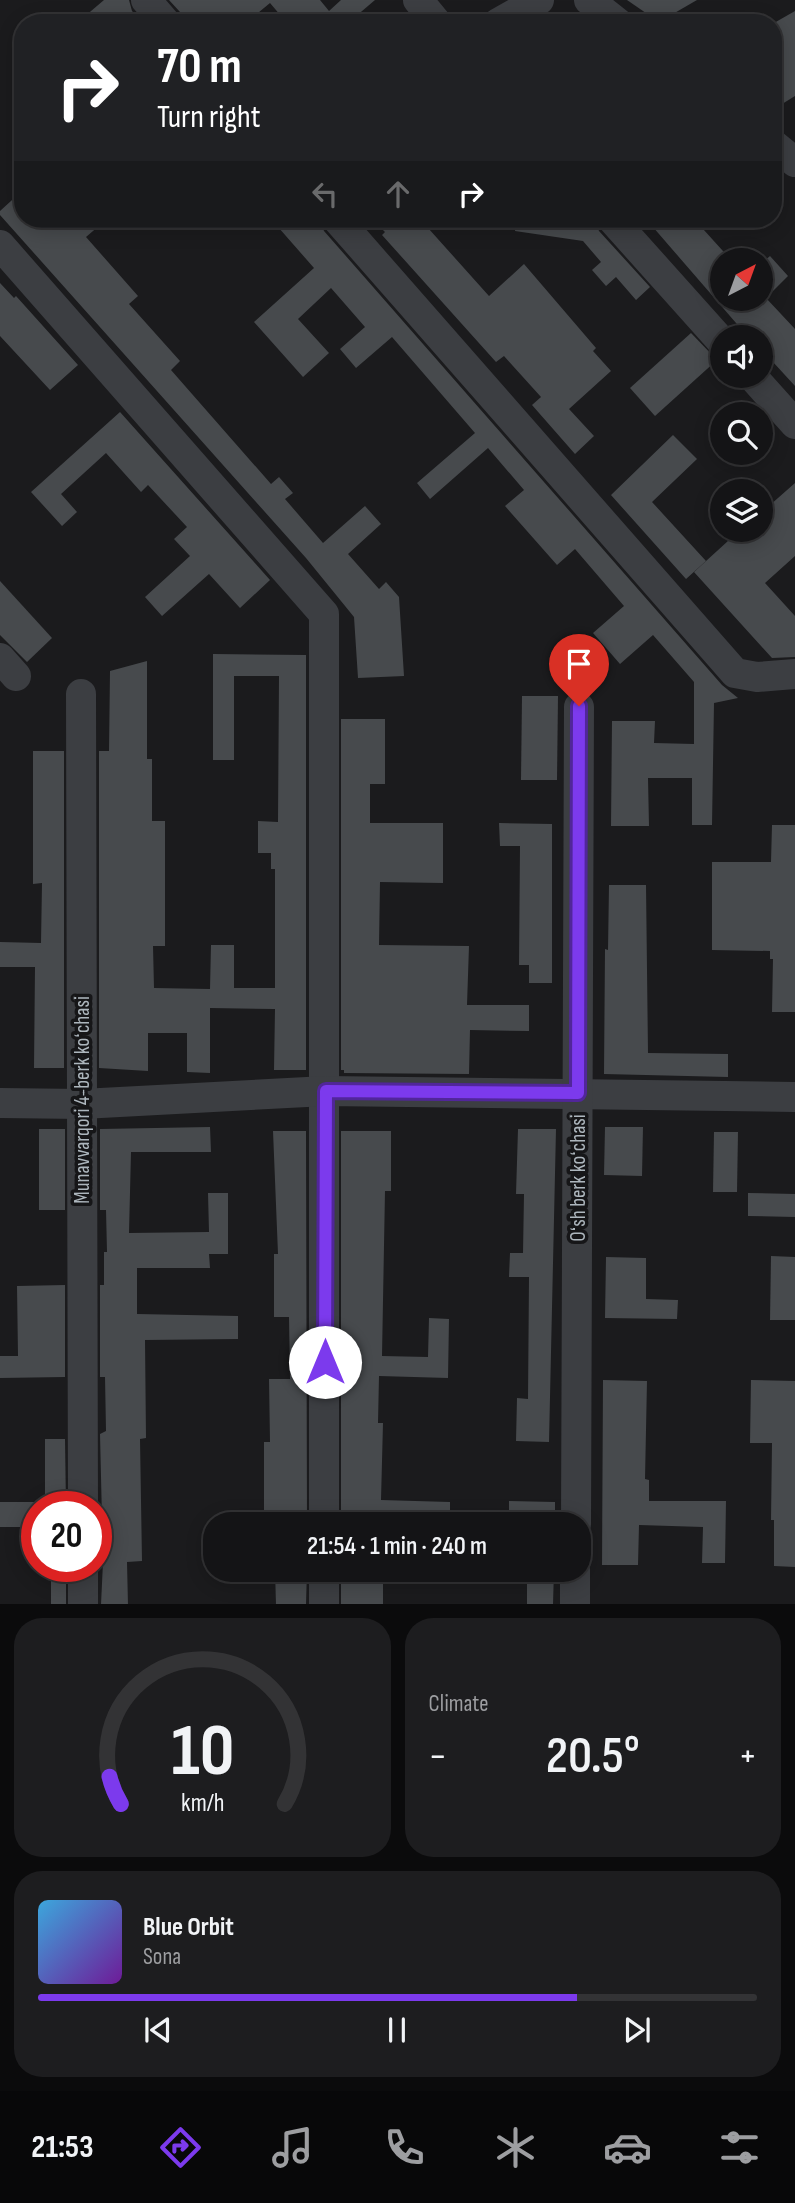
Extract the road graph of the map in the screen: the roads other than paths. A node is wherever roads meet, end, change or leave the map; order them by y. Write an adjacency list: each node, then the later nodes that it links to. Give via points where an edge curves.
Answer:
1 (146, 0): 5 (street)
2 (418, 0): 6 (street)
3 (539, 0): 7 (street)
4 (589, 0): 8 (street)
5 (158, 14)
6 (430, 14)
7 (514, 14)
8 (607, 14)
9 (345, 228): 15 (street, via 735,673 757,677)
10 (620, 228): 12 (street)
11 (0, 245): 18 (street, via 324,614)
12 (710, 328)
13 (763, 388): 14 (street)
14 (795, 424)
15 (795, 674)
16 (81, 694): 22 (street, Munavvarqori 4-berk koʻchasi)
17 (579, 706): 19 (street, Oʻsh berk koʻchasi)
18 (326, 1091): 19 (street); 22 (street); 24 (street)
19 (578, 1093): 20 (street); 25 (street, Oʻsh berk koʻchasi)
20 (795, 1097)
21 (0, 1103): 22 (street)
22 (82, 1104): 23 (street, Munavvarqori 4-berk koʻchasi)
23 (83, 1491)
24 (324, 1512)
25 (576, 1512)
26 (83, 1582): 29 (street)
27 (324, 1582): 30 (street)
28 (575, 1582): 31 (street)
29 (83, 1604)
30 (324, 1604)
31 (575, 1604)

